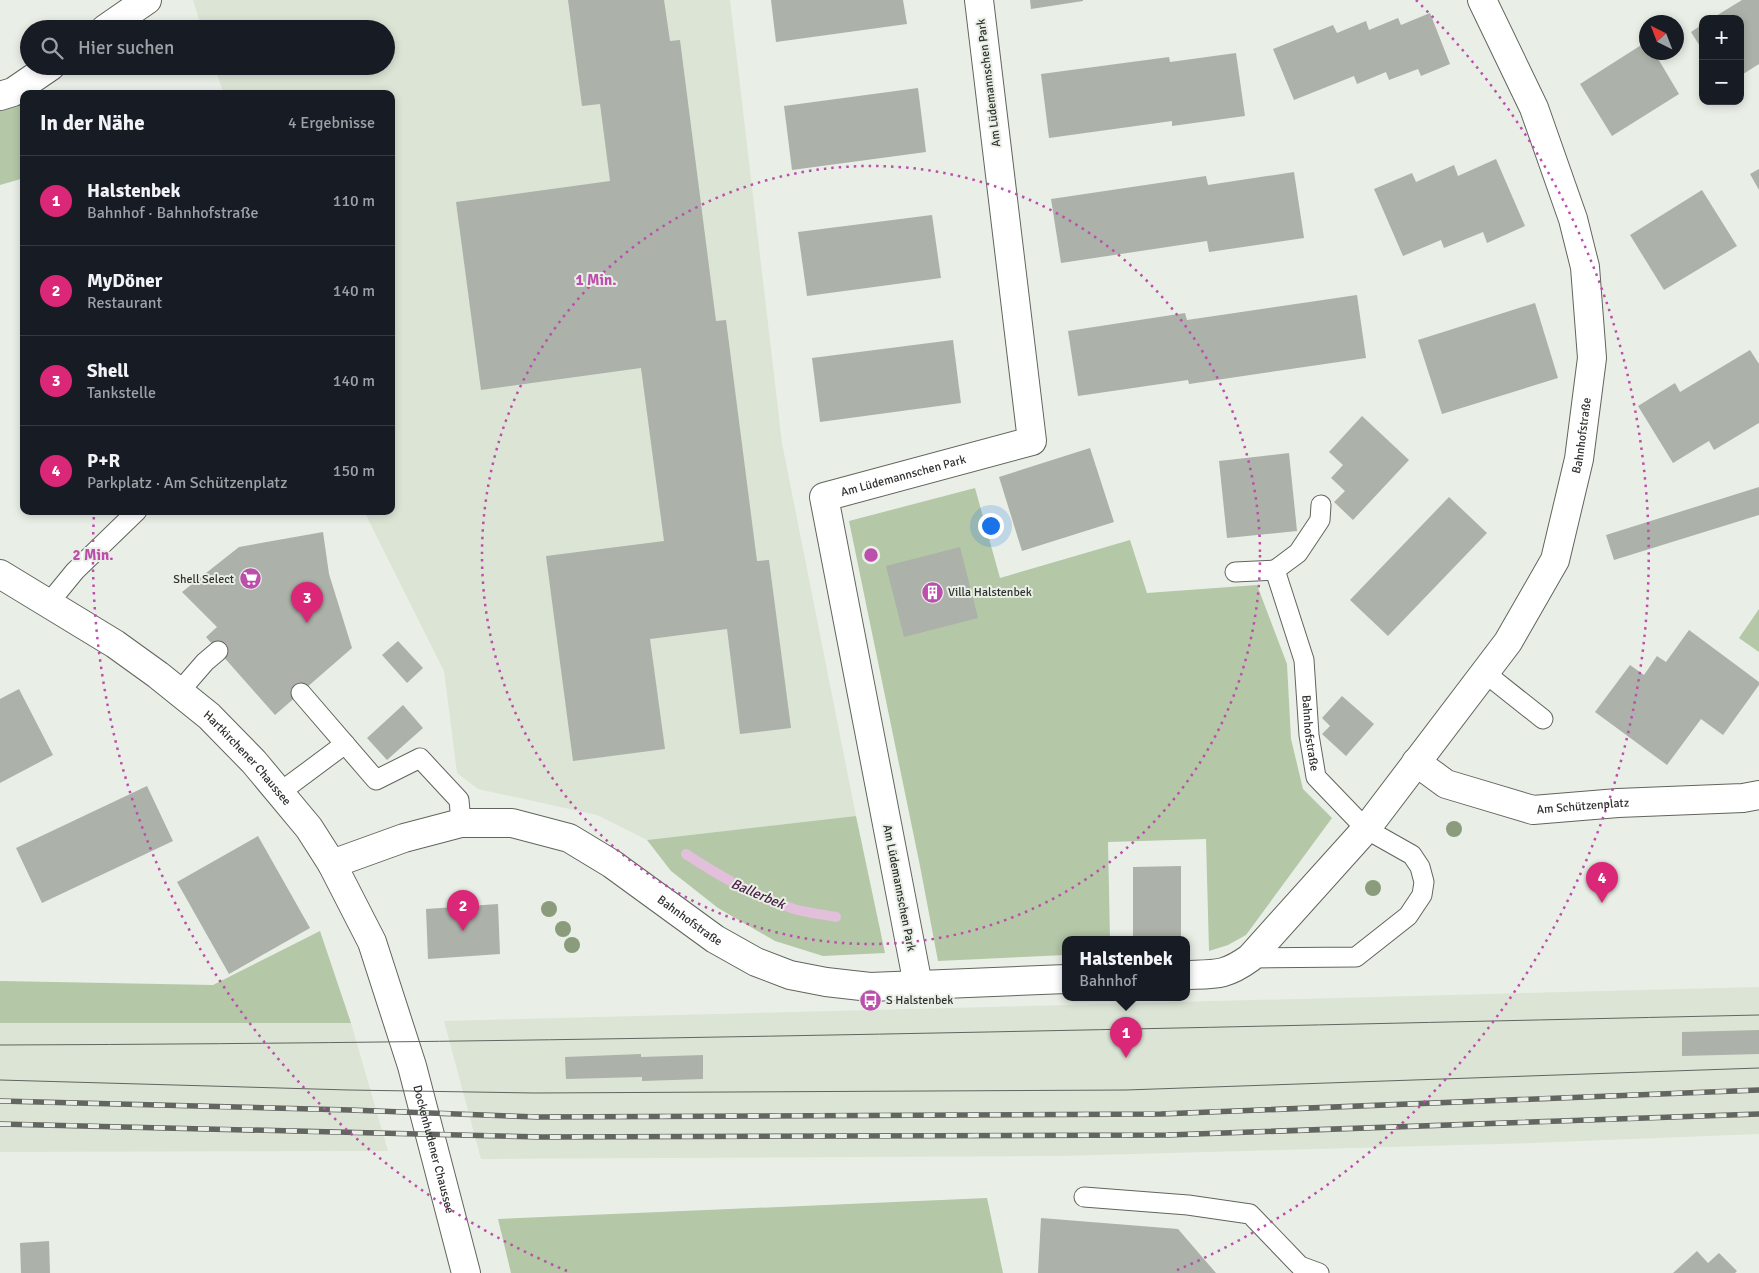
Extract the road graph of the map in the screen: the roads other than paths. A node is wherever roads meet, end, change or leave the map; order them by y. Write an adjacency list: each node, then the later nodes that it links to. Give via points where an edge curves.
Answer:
1 (147, 0): 4 (street)
2 (979, 0): 28 (street, Am Lüdemannschen Park, via 1032,441 824,497)
3 (1482, 0): 14 (street, Bahnhofstraße, via 1534,108 1573,219 1585,267 1592,358 1579,459 1555,560 1508,642)
4 (118, 20)
5 (38, 75): 6 (street, via 13,92)
6 (0, 96)
7 (1320, 505): 9 (lane, via 1320,520 1298,553)
8 (133, 515): 12 (lane, via 75,571)
9 (1275, 570): 10 (lane); 23 (lane, Bahnhofstraße, via 1304,660 1309,735 1316,777)
10 (1235, 572)
11 (0, 574): 12 (street, Hartkirchener Chaussee)
12 (48, 604): 15 (street, Hartkirchener Chaussee, via 115,644)
13 (218, 651): 15 (lane)
14 (1484, 673): 17 (lane); 19 (street, Bahnhofstraße)
15 (179, 692): 20 (street, Hartkirchener Chaussee, via 209,716)
16 (301, 693): 18 (lane)
17 (1543, 719)
18 (345, 744): 20 (lane); 22 (lane, via 376,780 420,758 459,800)
19 (1416, 762): 21 (street, Am Schützenplatz, via 1446,784 1533,810); 23 (street, Bahnhofstraße)
20 (279, 792): 24 (street, Hartkirchener Chaussee, via 309,828)
21 (1759, 795)
22 (461, 823): 24 (street, Bahnhofstraße, via 404,838); 28 (street, Bahnhofstraße, via 512,823 569,838 612,864 715,938 756,962 790,975 870,987)
23 (1366, 829): 25 (street, Bahnhofstraße); 25 (lane, via 1412,855 1420,867 1424,882 1422,895 1408,916 1356,956)
24 (332, 864): 29 (street, Hartkirchener Chaussee, via 372,942)
25 (1250, 958): 26 (street, Bahnhofstraße, via 1223,974)
26 (1190, 975)
27 (1062, 979): 28 (street, Bahnhofstraße)
28 (918, 985)
29 (398, 1025): 31 (street, Dockenhudener Chaussee, via 412,1066)
30 (1084, 1197): 32 (lane, via 1188,1205 1250,1214 1300,1266)
31 (466, 1273)
32 (1319, 1273)

